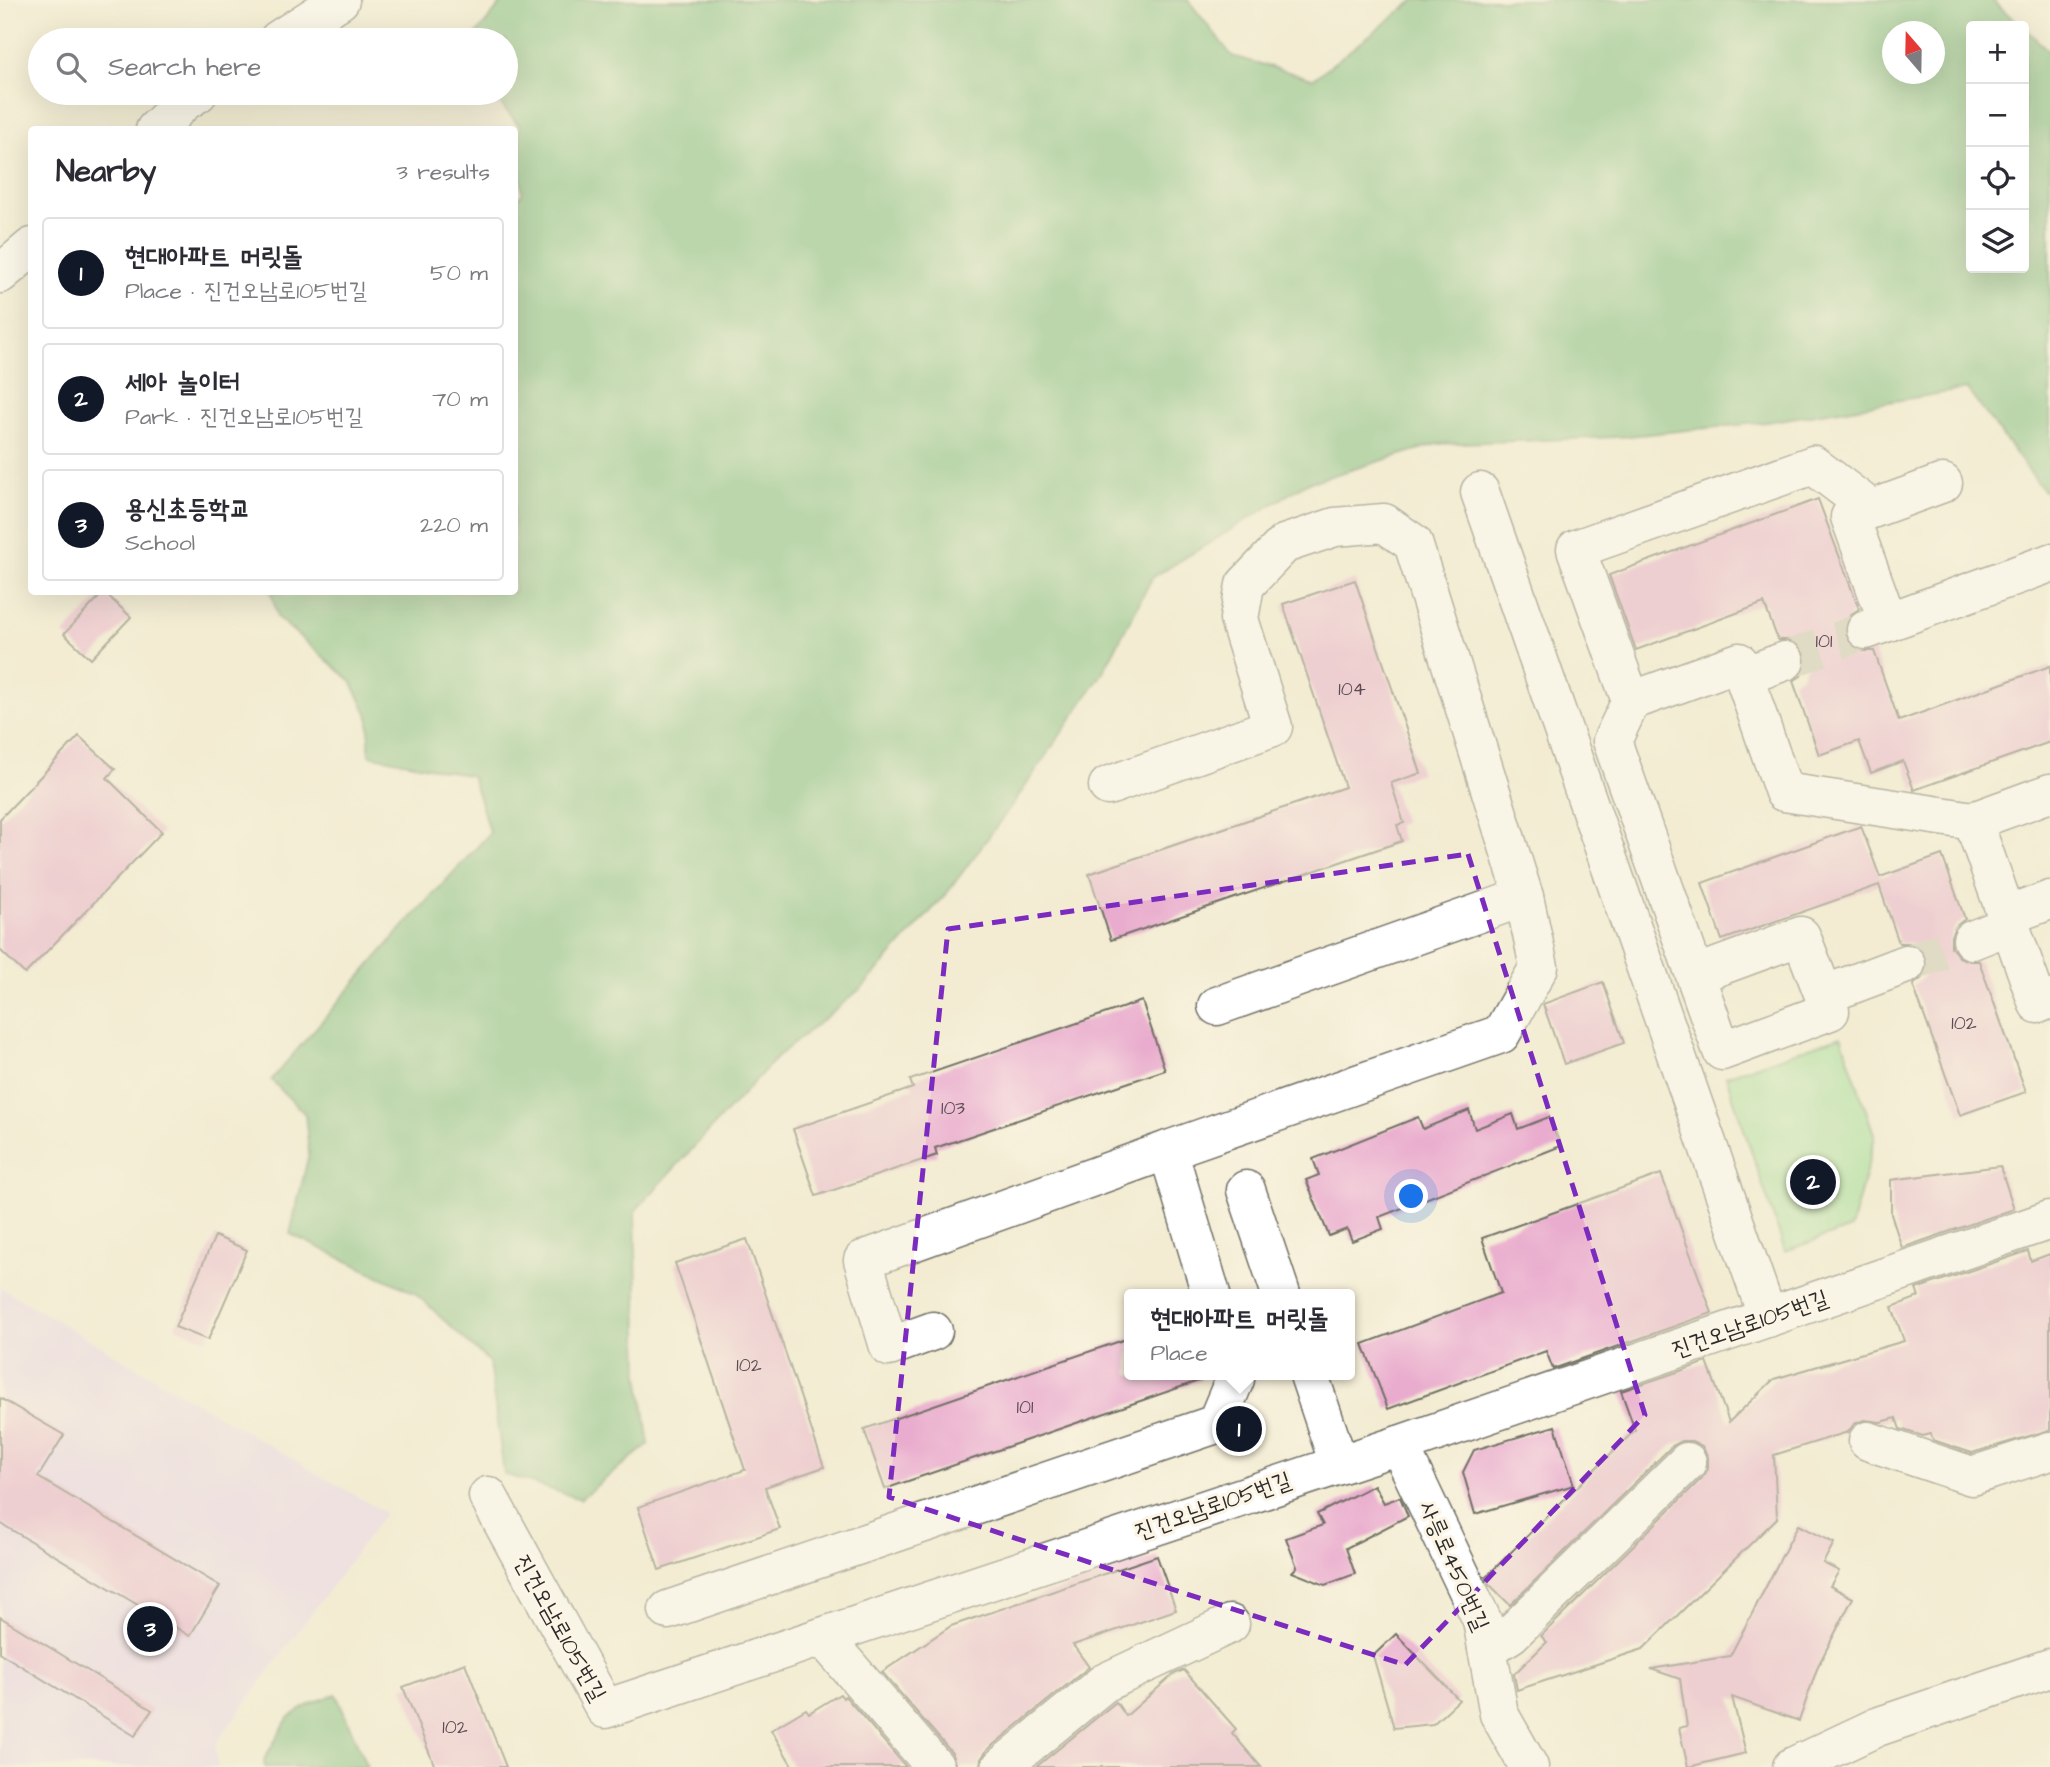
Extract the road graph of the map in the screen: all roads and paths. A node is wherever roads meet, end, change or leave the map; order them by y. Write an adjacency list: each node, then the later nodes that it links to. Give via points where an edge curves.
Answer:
1 (340, 0): 2 (street)
2 (297, 28)
3 (181, 105): 4 (street)
4 (159, 126)
5 (28, 250): 6 (street)
6 (0, 274)
7 (1944, 483): 9 (street)
8 (1480, 492): 31 (street)
9 (1871, 509): 10 (street, via 1850,517 1877,626); 13 (street, via 1813,465 1576,549)
10 (2050, 563)
11 (1785, 661): 12 (street)
12 (1744, 676): 13 (street, via 1739,662); 16 (street, via 1784,792)
13 (1630, 701): 22 (street, via 1612,741)
14 (1108, 786): 17 (street, via 1273,727 1239,619 1245,585 1284,544 1335,527 1384,523 1413,543)
15 (2050, 793): 16 (street)
16 (1973, 821): 19 (street)
17 (1524, 897): 25 (street); 26 (street, via 1539,967 1501,1034)
18 (2050, 900): 19 (street)
19 (2009, 921): 20 (street); 24 (street, via 2038,1004)
20 (1972, 940)
21 (1906, 964): 23 (street)
22 (1695, 975): 23 (street, via 1801,936); 23 (street, via 1722,1051 1830,1011)
23 (1824, 995)
24 (2050, 999)
25 (1217, 1006)
26 (1168, 1150): 29 (street); 32 (street, via 863,1260 889,1347)
27 (1246, 1190): 30 (street)
28 (2050, 1220): 31 (street, 진건오남로105번길)
29 (1210, 1289)
30 (1279, 1289)
31 (1768, 1318): 36 (street, 진건오남로105번길)
32 (933, 1331)
33 (1235, 1380): 41 (street, via 1216,1424)
34 (1311, 1380): 39 (street)
35 (1868, 1441): 37 (street, via 1972,1476)
36 (1399, 1445): 39 (street, 진건오남로105번길); 44 (street, 사릉로450번길, via 1482,1620)
37 (2050, 1451)
38 (1687, 1462): 44 (street, via 1511,1634)
39 (1339, 1464): 43 (street, 진건오남로105번길)
40 (488, 1496): 43 (street, 진건오남로105번길, via 605,1709)
41 (668, 1610)
42 (1230, 1624): 47 (street, via 1104,1683)
43 (823, 1637): 46 (street)
44 (1487, 1649): 48 (street, 사릉로450번길, via 1499,1713)
45 (2050, 1668): 49 (street, via 1877,1727)
46 (935, 1767)
47 (1001, 1767)
48 (1529, 1767)
49 (1792, 1767)

